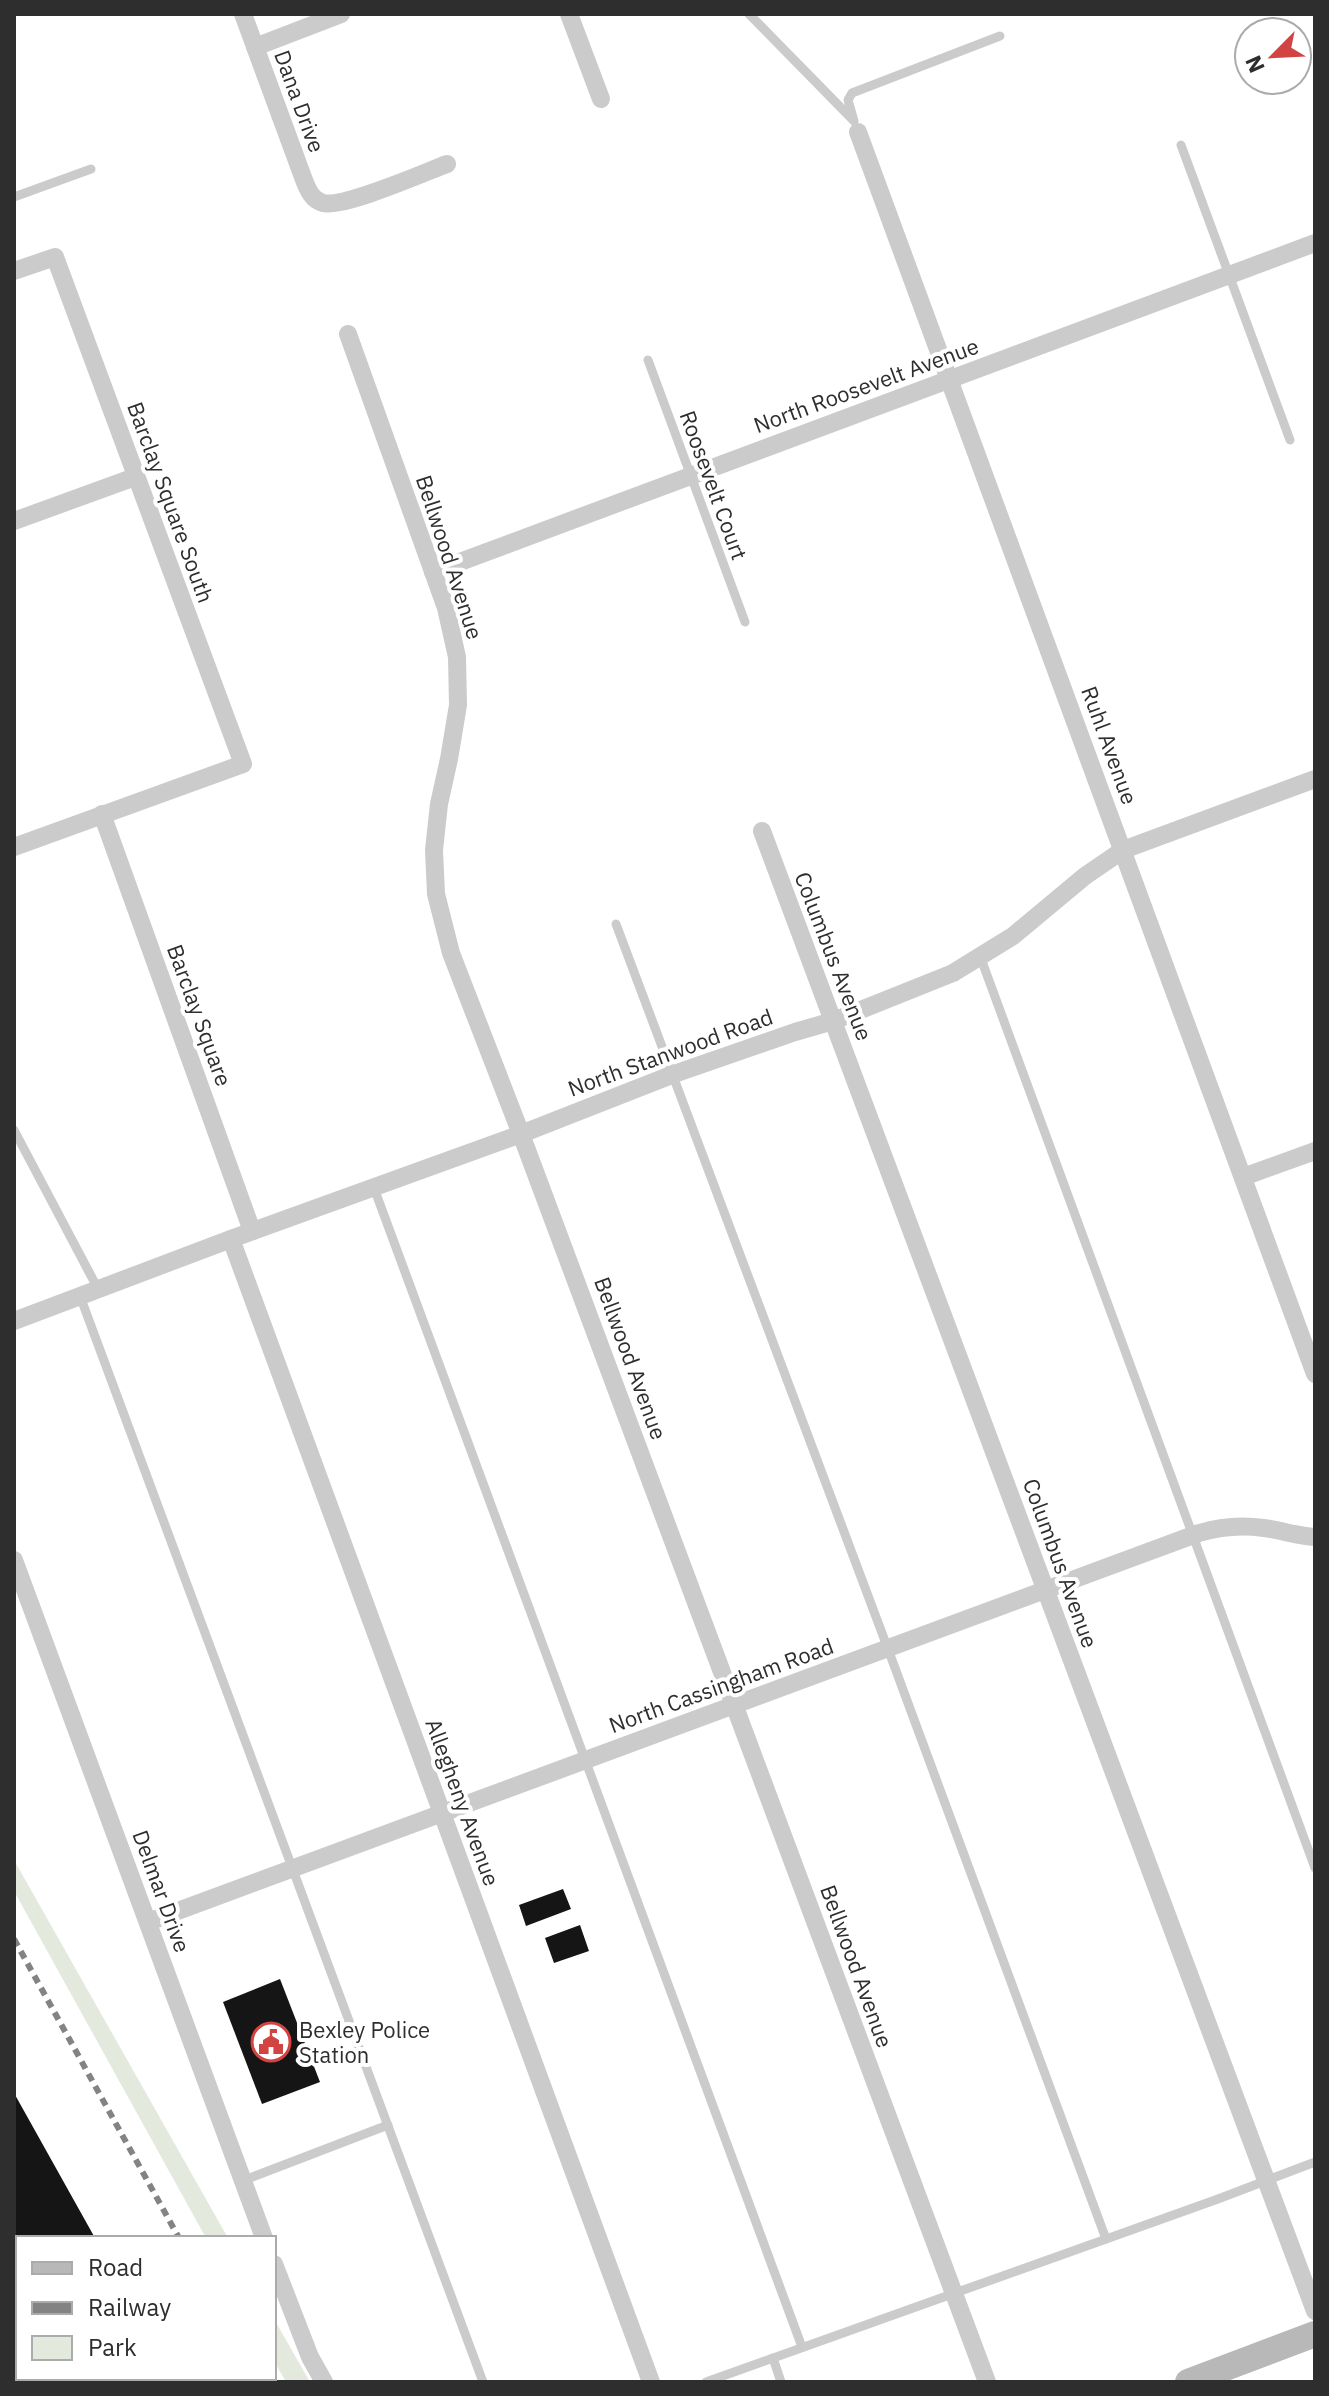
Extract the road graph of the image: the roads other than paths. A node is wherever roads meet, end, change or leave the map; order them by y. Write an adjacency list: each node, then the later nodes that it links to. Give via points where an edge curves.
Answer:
1 (243, 14): 6 (street, Dana Drive)
2 (341, 14): 6 (street)
3 (569, 14): 7 (street)
4 (749, 14): 8 (lane)
5 (1000, 36): 8 (lane, via 852,93 848,100)
6 (255, 47): 10 (street, Dana Drive, via 304,180 319,201 350,200)
7 (601, 99)
8 (856, 126): 18 (street, Ruhl Avenue)
9 (1181, 145): 15 (lane)
10 (447, 164)
11 (91, 169): 12 (lane)
12 (14, 197)
13 (1315, 243): 15 (street, North Roosevelt Avenue)
14 (14, 271): 21 (street, Barclay Square South, via 55,257)
15 (1228, 275): 18 (street, North Roosevelt Avenue); 19 (lane)
16 (348, 334): 23 (street, Bellwood Avenue)
17 (648, 360): 20 (lane, Roosevelt Court)
18 (950, 380): 20 (street, North Roosevelt Avenue); 29 (street, Ruhl Avenue)
19 (1290, 440)
20 (691, 476): 23 (street, North Roosevelt Avenue); 24 (lane, Roosevelt Court)
21 (135, 477): 22 (street); 26 (street, Barclay Square South, via 243,764)
22 (14, 521)
23 (433, 572): 35 (street, Bellwood Avenue, via 457,657 458,705 439,804 436,894 451,953)
24 (745, 622)
25 (1315, 779): 29 (street, North Stanwood Road)
26 (102, 814): 28 (street); 40 (street, Barclay Square)
27 (762, 831): 32 (street, Columbus Avenue)
28 (14, 847)
29 (1123, 850): 31 (street, North Stanwood Road); 38 (street, Ruhl Avenue)
30 (616, 924): 33 (lane)
31 (980, 956): 32 (street, North Stanwood Road, via 953,973); 46 (lane)
32 (833, 1021): 33 (street, North Stanwood Road); 49 (street, Columbus Avenue)
33 (672, 1075): 35 (street, North Stanwood Road); 50 (lane)
34 (14, 1130): 36 (lane)
35 (521, 1134): 39 (street, North Stanwood Road); 51 (street, Bellwood Avenue)
36 (18, 1144): 42 (lane)
37 (1315, 1151): 38 (street)
38 (1243, 1177): 45 (street, Ruhl Avenue)
39 (374, 1187): 40 (street, North Stanwood Road); 52 (lane)
40 (252, 1231): 41 (street, North Stanwood Road)
41 (231, 1239): 42 (street, North Stanwood Road); 53 (street, Allegheny Avenue)
42 (98, 1289): 43 (street, North Stanwood Road)
43 (80, 1296): 44 (street, North Stanwood Road); 55 (lane)
44 (14, 1321)
45 (1315, 1374)
46 (1192, 1536): 47 (street, North Cassingham Road, via 1234,1527); 49 (street, North Cassingham Road); 54 (lane)
47 (1315, 1537)
48 (14, 1560): 56 (street, Delmar Drive)
49 (1046, 1591): 50 (street, North Cassingham Road); 59 (street, Columbus Avenue)
50 (888, 1649): 51 (street, North Cassingham Road); 62 (lane)
51 (734, 1706): 52 (street, North Cassingham Road); 64 (street, Bellwood Avenue)
52 (584, 1761): 53 (street, North Cassingham Road); 67 (lane)
53 (442, 1813): 55 (street, North Cassingham Road); 71 (street, Allegheny Avenue)
54 (1315, 1868)
55 (293, 1869): 56 (street, North Cassingham Road); 57 (lane)
56 (148, 1922): 60 (street, Delmar Drive)
57 (388, 2125): 60 (lane); 70 (lane)
58 (1315, 2162): 59 (lane)
59 (1266, 2180): 62 (lane); 65 (street, Columbus Avenue)
60 (242, 2181): 61 (street, Delmar Drive)
61 (263, 2236)
62 (1106, 2239): 64 (lane)
63 (276, 2269): 69 (street)
64 (953, 2293): 67 (lane); 74 (street, Bellwood Avenue)
65 (1315, 2311)
66 (1315, 2334): 75 (street)
67 (802, 2347): 68 (lane)
68 (773, 2358): 72 (lane); 73 (lane)
69 (324, 2382)
70 (483, 2382)
71 (651, 2382)
72 (706, 2382)
73 (781, 2382)
74 (987, 2382)
75 (1188, 2382)

